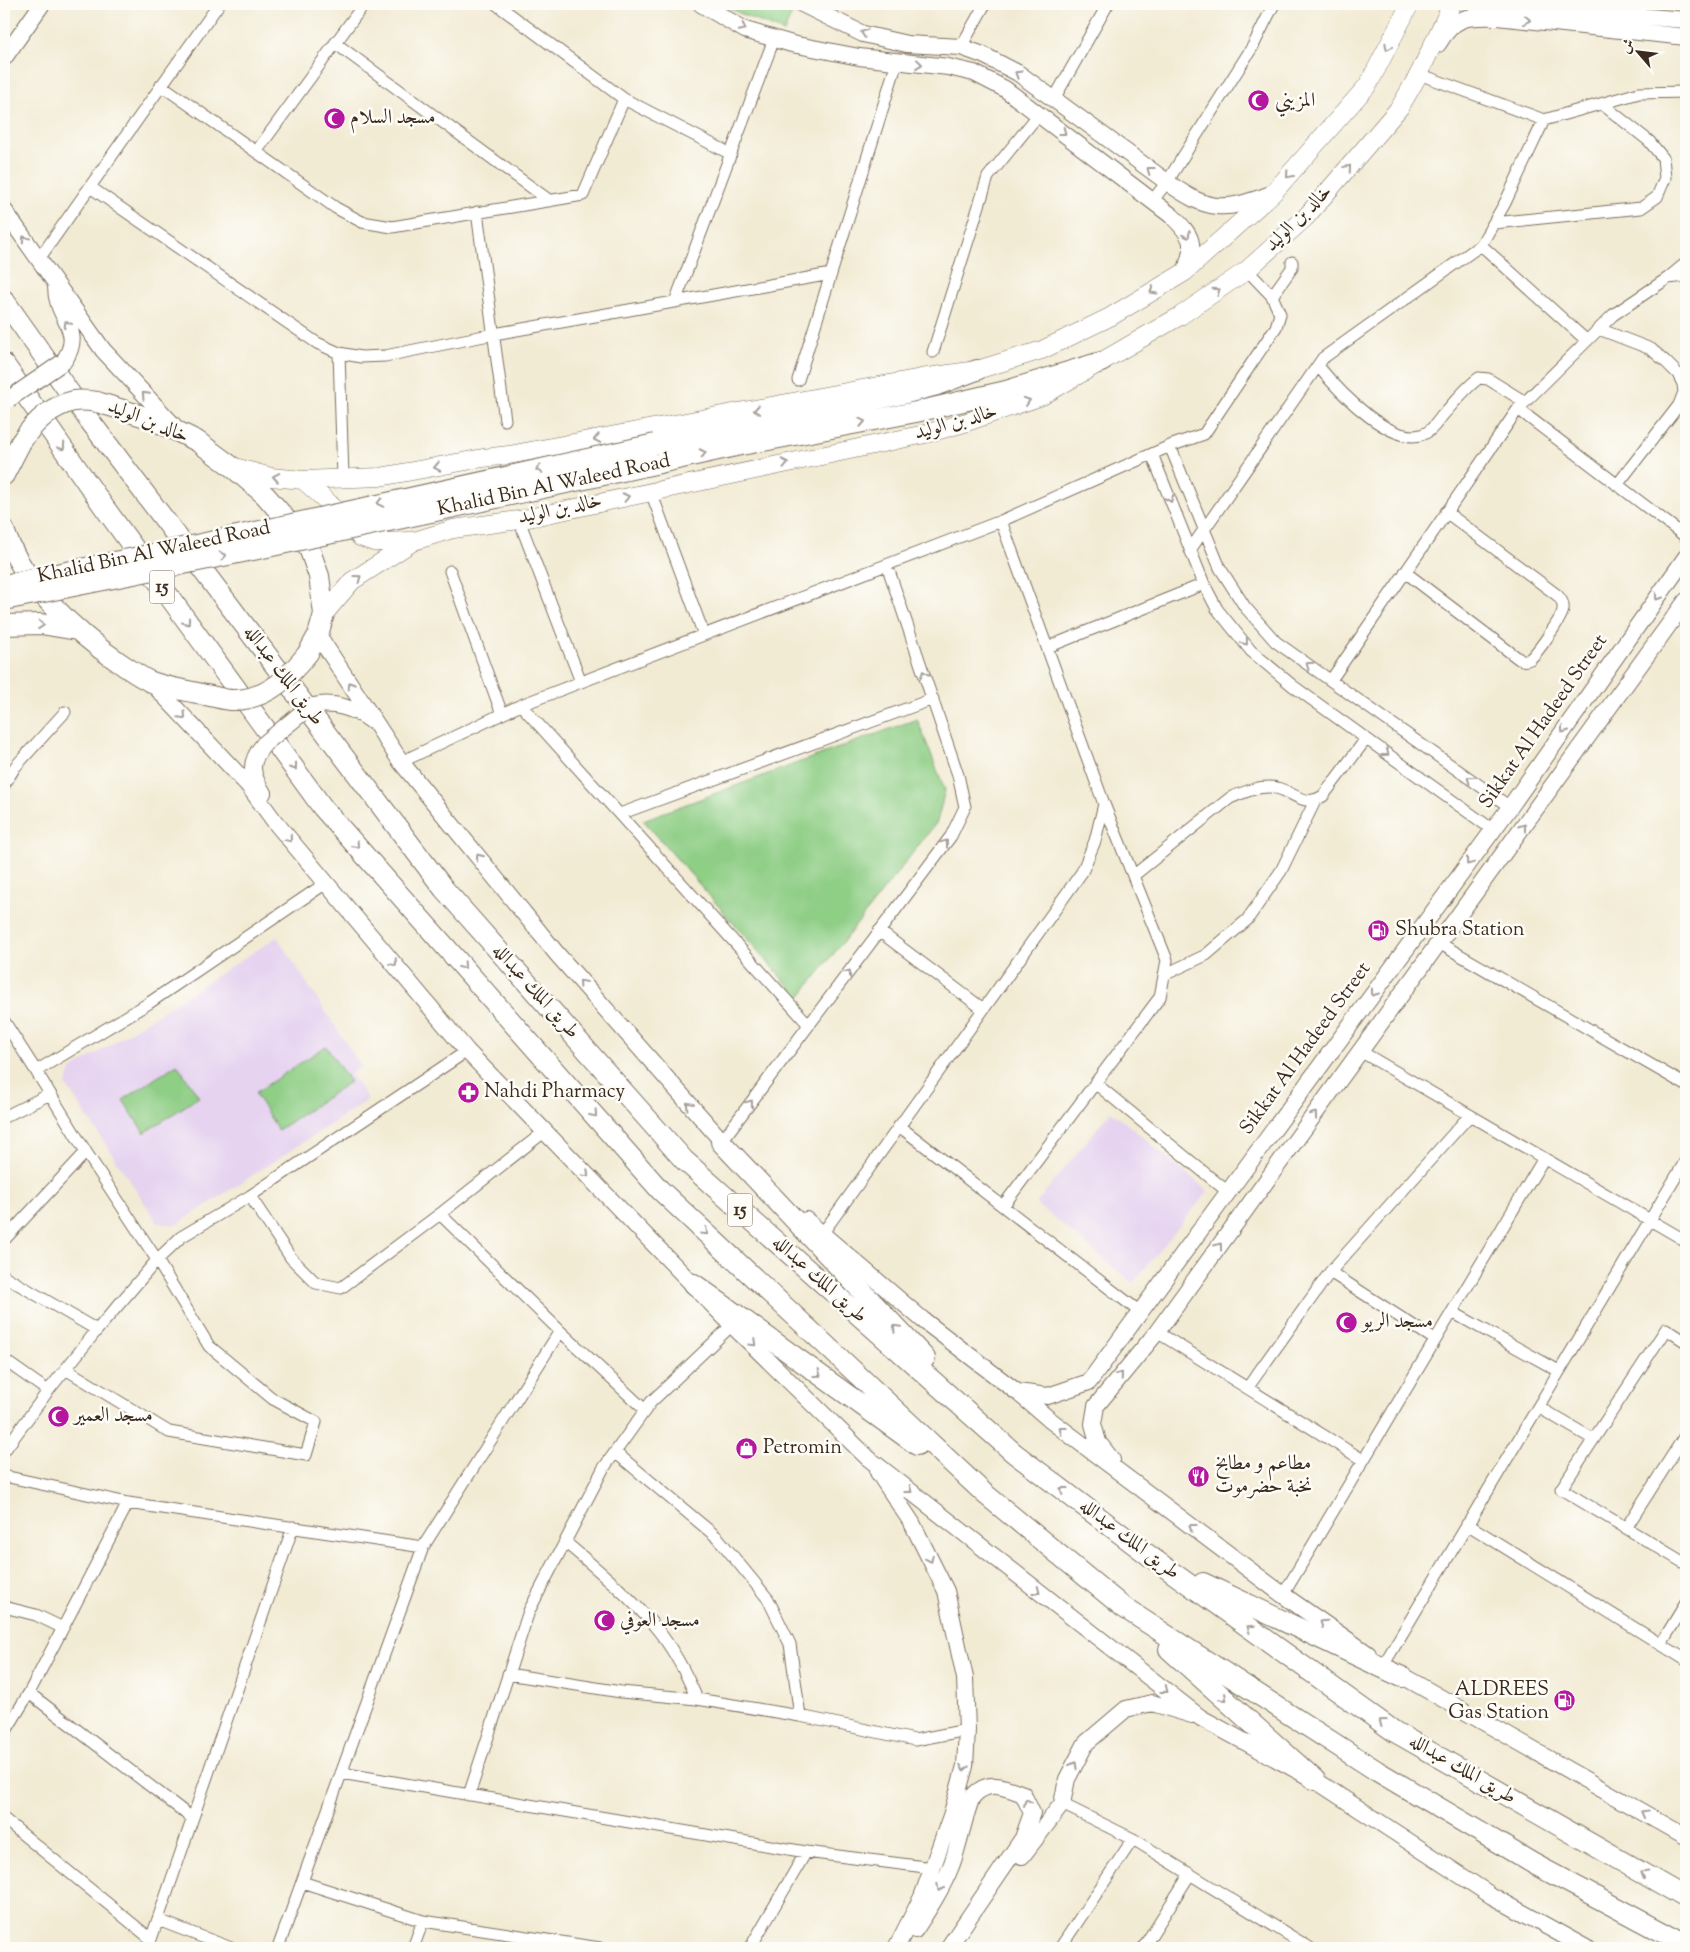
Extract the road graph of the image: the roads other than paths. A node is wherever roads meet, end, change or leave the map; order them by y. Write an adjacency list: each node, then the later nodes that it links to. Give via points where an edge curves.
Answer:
1 (42, 4): 19 (main road)
2 (219, 4): 22 (street)
3 (364, 4): 17 (street)
4 (496, 4): 24 (street)
5 (701, 4): 16 (main road, one-way to 16, via 745,30)
6 (802, 4): 18 (main road, one-way to 6, via 907,44 863,34)
7 (985, 4): 18 (street)
8 (1108, 4): 25 (street)
9 (1274, 4): 31 (street, via 1253,46)
10 (1410, 4): 33 (main road, خالد بن الوليد, one-way to 33, via 1368,85)
11 (1452, 4): 21 (main road, خالد بن الوليد)
12 (1490, 4): 13 (main road)
13 (1589, 7): 14 (main road)
14 (1686, 20)
15 (1686, 36): 21 (main road, one-way to 15, via 1444,34 1469,16)
16 (774, 39): 20 (main road); 30 (street)
17 (335, 43): 29 (street); 34 (street)
18 (961, 47): 25 (main road, one-way to 18, via 1018,73)
19 (5, 54)
20 (896, 62): 27 (main road, one-way to 27, via 974,73); 45 (street)
21 (1419, 74): 28 (street); 43 (main road, خالد بن الوليد, one-way to 21, via 1305,218 1400,107)
22 (162, 85): 29 (street); 32 (street)
23 (1686, 92): 26 (street, via 1639,93)
24 (624, 99): 30 (street); 34 (street, via 583,195)
25 (1054, 99): 31 (main road, one-way to 25)
26 (1602, 104): 28 (street); 38 (street, via 1649,141 1663,158 1665,178 1657,197 1641,208)
27 (1039, 114): 35 (main road, one-way to 35); 55 (street, via 988,176)
28 (1544, 120): 38 (street)
29 (256, 152): 37 (street, via 336,208 362,222 392,227)
30 (731, 154): 51 (street)
31 (1167, 182): 33 (main road, via 1203,204 1220,207 1245,204); 35 (street)
32 (90, 187): 40 (street); 56 (street, via 317,343)
33 (1273, 193): 44 (main road, خالد بن الوليد)
34 (550, 200): 37 (street)
35 (1153, 200): 44 (main road, one-way to 44, via 1187,231 1192,245)
36 (4, 210): 40 (main road, one-way to 36)
37 (477, 212): 53 (street)
38 (1494, 224): 39 (street)
39 (1481, 245): 54 (street); 59 (street, via 1323,358)
40 (39, 259): 48 (main road)
41 (1292, 262): 49 (street, via 1292,268)
42 (1686, 263): 47 (street)
43 (1247, 270): 49 (street); 57 (main road, خالد بن الوليد, one-way to 43, via 1180,316)
44 (1185, 272): 60 (main road, خالد بن الوليد, one-way to 60, via 1110,317 1042,350)
45 (830, 274): 51 (street); 61 (street)
46 (1686, 276): 47 (street)
47 (1668, 278): 52 (street, via 1613,315)
48 (56, 284): 62 (main road, one-way to 48, bridge, via 63,362 70,350 73,336 57,302); 65 (main road, one-way to 48, via 103,350)
49 (1272, 296): 66 (street, via 1280,314 1276,327 1210,426 1204,434)
50 (4, 300): 170 (highway, طريق الملك عبدالله / 15, via 92,424 444,889 684,1160)
51 (675, 302): 53 (street)
52 (1599, 329): 54 (street); 73 (street, via 1651,349 1678,374 1684,392 1679,405)
53 (494, 334): 56 (street, via 385,356 360,357); 64 (street)
54 (1587, 341): 63 (street)
55 (933, 352)
56 (339, 353): 71 (street)
57 (1101, 362): 67 (highway, Khalid Bin Al Waleed Road, one-way to 57, via 925,410 1006,391); 74 (main road, خالد بن الوليد, one-way to 57, via 926,434 1042,396)
58 (4, 364): 175 (highway, طريق الملك عبدالله / 15, one-way to 175, via 109,515 323,808 660,1190)
59 (1318, 366): 63 (street, via 1351,402 1377,422 1405,435 1418,436 1430,430 1480,378 1488,379); 79 (street)
60 (977, 370): 67 (highway, Khalid Bin Al Waleed Road, via 902,394); 71 (main road, خالد بن الوليد, one-way to 71, via 424,470 380,477)
61 (798, 380)
62 (6, 400)
63 (1522, 405): 73 (street); 75 (street)
64 (505, 420)
65 (178, 431): 69 (highway, خالد بن الوليد); 70 (highway, خالد بن الوليد, bridge, via 98,402 74,401 53,410 35,424 21,442)
66 (1170, 446): 68 (street); 79 (street)
67 (655, 454): 88 (highway, Khalid Bin Al Waleed Road, one-way to 88, bridge); 89 (highway, Khalid Bin Al Waleed Road, one-way to 67, bridge, via 258,550)
68 (1152, 454): 77 (street); 82 (street, one-way to 82)
69 (231, 466): 72 (main road, خالد بن الوليد, one-way to 69, via 271,477); 91 (highway, خالد بن الوليد, via 265,495 309,548 319,576)
70 (4, 475)
71 (343, 477): 72 (main road, خالد بن الوليد)
72 (303, 480): 81 (main road, via 360,537 374,542)
73 (1617, 484): 80 (street)
74 (651, 492): 76 (main road, خالد بن الوليد, one-way to 74); 95 (street)
75 (1446, 512): 86 (street); 86 (street, via 1557,595 1563,603 1562,614 1535,653 1524,661)
76 (518, 520): 81 (main road, خالد بن الوليد, via 453,529); 99 (street)
77 (1001, 521): 84 (street); 96 (street)
78 (4, 530): 93 (highway, خالد بن الوليد, via 20,564)
79 (1204, 530): 82 (street); 97 (street, one-way to 79, via 1276,642 1245,607 1220,568)
80 (1686, 537)
81 (414, 541): 91 (main road, خالد بن الوليد, one-way to 81, via 352,581)
82 (1190, 550): 87 (street)
83 (1686, 557): 110 (main road, Sikkat Al Hadeed Street, one-way to 110)
84 (887, 565): 95 (street); 100 (street, one-way to 84)
85 (450, 571): 103 (street)
86 (1405, 572): 97 (street)
87 (1204, 584): 96 (street); 105 (street, one-way to 105, via 1217,609 1251,651)
88 (4, 585)
89 (4, 600)
90 (1686, 602): 117 (main road, one-way to 90)
91 (324, 614): 94 (highway, خالد بن الوليد)
92 (4, 625): 93 (highway, one-way to 93, via 40,624)
93 (77, 630): 98 (highway, خالد بن الوليد)
94 (318, 635): 98 (highway, خالد بن الوليد, bridge, via 291,674 267,692 235,700); 104 (main road, one-way to 94)
95 (704, 635): 99 (street)
96 (1048, 647): 109 (street)
97 (1331, 680): 110 (street, one-way to 97)
98 (150, 681): 112 (main road, one-way to 112, via 248,785)
99 (581, 682): 101 (street)
100 (933, 699): 111 (street); 116 (street, one-way to 100, via 951,836 964,807 958,775)
101 (522, 705): 103 (street); 111 (street)
102 (65, 712): 107 (street, via 15,767)
103 (502, 714): 106 (street)
104 (377, 726): 106 (main road); 112 (main road, bridge, via 346,708 325,704 303,712 264,744 255,757 253,773)
105 (1366, 739): 108 (street, via 1323,796); 113 (street, one-way to 113)
106 (401, 762): 132 (main road, one-way to 106, via 557,954)
107 (4, 785)
108 (1315, 801): 114 (street, via 1269,786 1248,790 1230,798); 118 (street, via 1281,871 1247,920 1206,955)
109 (1104, 804): 114 (street); 119 (street, via 1096,841 1082,872)
110 (1510, 808): 113 (main road, Sikkat Al Hadeed Street)
111 (620, 814): 121 (street)
112 (275, 822): 115 (main road, one-way to 115)
113 (1493, 830): 136 (main road, Sikkat Al Hadeed Street, one-way to 136)
114 (1133, 876): 118 (street, via 1167,960)
115 (326, 883): 122 (main road, one-way to 122); 124 (street, via 149,1003)
116 (879, 931): 119 (street); 121 (street, one-way to 116)
117 (1439, 943): 123 (main road); 126 (street)
118 (1164, 975): 125 (street, via 1160,997)
119 (983, 1009): 130 (street)
120 (4, 1021): 124 (street)
121 (808, 1025): 132 (street, one-way to 121)
122 (467, 1051): 131 (main road); 137 (street)
123 (1360, 1051): 128 (street); 153 (main road, one-way to 123)
124 (36, 1071): 127 (street)
125 (1095, 1083): 136 (street); 138 (street)
126 (1686, 1085)
127 (50, 1094): 129 (street); 133 (street)
128 (1470, 1115): 134 (street); 145 (street)
129 (4, 1117)
130 (899, 1126): 138 (street); 141 (street)
131 (544, 1132): 139 (street); 147 (main road, one-way to 147)
132 (721, 1142): 141 (main road); 170 (highway, one-way to 132)
133 (86, 1152): 142 (street); 144 (street)
134 (1544, 1158): 140 (street); 149 (street)
135 (1686, 1160): 140 (street)
136 (1228, 1192): 148 (main road, Sikkat Al Hadeed Street)
137 (250, 1196): 139 (street, via 291,1258 316,1282 341,1288); 144 (street, via 181,1237)
138 (1003, 1206): 148 (street)
139 (440, 1214): 152 (street)
140 (1650, 1220): 143 (street); 158 (street)
141 (822, 1234): 162 (main road, via 923,1320)
142 (4, 1240)
143 (1686, 1242)
144 (157, 1260): 151 (street); 157 (street, via 209,1346 273,1399 316,1422 306,1455 169,1432)
145 (1330, 1272): 154 (street); 160 (street)
146 (4, 1276): 151 (street)
147 (694, 1284): 150 (main road); 175 (highway, one-way to 175)
148 (1140, 1312): 159 (main road, Sikkat Al Hadeed Street)
149 (1452, 1312): 154 (street); 158 (street)
150 (732, 1325): 165 (street); 171 (main road, one-way to 171)
151 (97, 1330): 157 (street)
152 (560, 1330): 165 (street); 181 (street)
153 (1157, 1332): 160 (street); 163 (main road, one-way to 153)
154 (1434, 1339): 172 (street)
155 (1686, 1342): 167 (street, via 1666,1329)
156 (4, 1360): 161 (street)
157 (67, 1370): 161 (street)
158 (1559, 1371): 164 (street)
159 (1089, 1382): 162 (main road, via 1048,1396); 163 (main road)
160 (1248, 1387): 172 (street)
161 (48, 1391): 168 (street)
162 (1017, 1392): 174 (main road, one-way to 162)
163 (1105, 1392): 174 (main road, via 1096,1406 1094,1424 1098,1442)
164 (1538, 1407): 167 (street); 177 (street)
165 (645, 1410): 169 (street)
166 (1686, 1434): 179 (street)
167 (1593, 1439): 179 (street, via 1561,1489)
168 (4, 1451)
169 (616, 1452): 180 (street, via 603,1469); 196 (street, via 718,1538 768,1599 790,1644)
170 (1014, 1453): 182 (highway, طريق الملك عبدالله / 15, one-way to 170)
171 (868, 1458): 197 (main road, one-way to 197); 198 (main road, one-way to 198, via 912,1523 946,1591 966,1678)
172 (1363, 1460): 184 (street)
173 (4, 1476): 176 (street)
174 (1124, 1476): 184 (main road, one-way to 174)
175 (985, 1494): 187 (highway, طريق الملك عبدالله / 15)
176 (128, 1503): 178 (street); 188 (street)
177 (1468, 1524): 189 (street); 191 (street)
178 (293, 1527): 181 (street); 204 (street)
179 (1626, 1528): 183 (street)
180 (565, 1542): 192 (street, via 529,1612); 195 (street, via 610,1579 658,1630 686,1674)
181 (423, 1547): 200 (street)
182 (1155, 1560): 193 (highway); 212 (highway, طريق الملك عبدالله / 15, one-way to 182, via 1395,1732)
183 (1686, 1564)
184 (1283, 1595): 191 (main road, one-way to 184)
185 (1686, 1603): 189 (street)
186 (4, 1607): 188 (street, via 36,1615)
187 (1123, 1607): 201 (highway, one-way to 201); 216 (highway, طريق الملك عبدالله / 15, via 1376,1771 1534,1864)
188 (63, 1628): 194 (street)
189 (1661, 1644): 190 (street)
190 (1686, 1660)
191 (1384, 1664): 193 (main road)
192 (508, 1674): 195 (street, via 621,1692); 202 (street)
193 (1402, 1678): 206 (main road, one-way to 193)
194 (28, 1693): 199 (street); 204 (street)
195 (697, 1699): 196 (street)
196 (800, 1716): 198 (street, via 915,1740)
197 (1201, 1718): 201 (main road); 203 (main road, one-way to 197, via 1067,1779 1086,1743 1126,1709 1152,1703)
198 (968, 1730): 209 (main road, one-way to 209, via 965,1766)
199 (4, 1734)
200 (341, 1773): 202 (street); 211 (street)
201 (1315, 1780): 228 (main road, via 1492,1896)
202 (469, 1795): 208 (street)
203 (1062, 1804): 207 (street); 224 (main road)
204 (192, 1818): 213 (street)
205 (4, 1819): 215 (street)
206 (1686, 1836)
207 (1133, 1839): 210 (street); 225 (street)
208 (806, 1852): 209 (street); 221 (street)
209 (933, 1868): 222 (main road)
210 (1190, 1874): 226 (street); 227 (street)
211 (302, 1882): 214 (street); 218 (street)
212 (1686, 1898)
213 (158, 1920): 215 (street); 217 (street)
214 (423, 1921): 219 (street); 220 (street)
215 (150, 1944)
216 (1686, 1945)
217 (231, 1948)
218 (278, 1948)
219 (413, 1948)
220 (600, 1948)
221 (750, 1948)
222 (896, 1948)
223 (903, 1948): 224 (main road, one-way to 223, via 1023,1838 1032,1813 1023,1794 1001,1785 984,1788 972,1797 951,1866)
224 (949, 1948)
225 (1060, 1948)
226 (1143, 1948)
227 (1310, 1948)
228 (1586, 1948)

